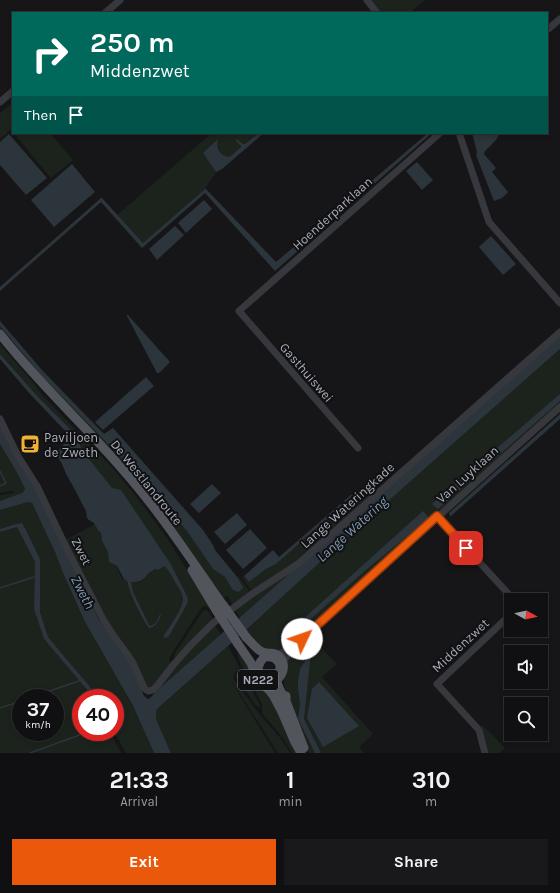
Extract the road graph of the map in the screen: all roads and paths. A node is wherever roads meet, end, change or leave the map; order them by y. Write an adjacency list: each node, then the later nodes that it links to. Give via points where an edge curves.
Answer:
1 (120, 0): 3 (street)
2 (367, 0): 4 (street)
3 (106, 12)
4 (376, 12)
5 (560, 19): 6 (street)
6 (548, 29)
7 (12, 92): 8 (street)
8 (0, 102)
9 (439, 134): 12 (street, Hoenderparklaan)
10 (459, 134): 11 (street, via 489,222)
11 (560, 303)
12 (239, 312): 18 (street, Gasthuiswei)
13 (560, 332): 26 (street, Lange Wateringkade, via 298,564 213,623 157,686)
14 (0, 334): 21 (main road, De Westlandroute / N222, via 139,488 164,520)
15 (0, 341): 21 (main road, De Westlandroute / N222, via 145,502)
16 (560, 407): 19 (street, Van Luyklaan)
17 (0, 419): 26 (street, Zwet, via 18,456 40,490 104,621 128,654 144,688)
18 (358, 448)
19 (437, 516): 20 (street); 24 (street, Van Luyklaan, via 302,639 284,660)
20 (508, 593)
21 (220, 608): 23 (main road, De Westlandroute / N222, bridge); 24 (main road, De Westlandroute / N222, bridge, via 259,650)
22 (504, 621): 30 (street, Middenzwet, via 436,684 479,730)
23 (238, 644): 24 (main road, De Westlandroute / N222, via 258,662); 27 (main road, De Westlandroute / N222, via 251,663 256,679 269,690)
24 (271, 658): 25 (main road, N222, via 280,666); 25 (main road, N222, via 258,668 259,674 263,679)
25 (276, 679): 27 (main road, De Westlandroute / N222, via 271,683); 29 (main road, N222)
26 (148, 691)
27 (282, 712): 28 (main road, De Westlandroute / N222)
28 (301, 753)
29 (307, 753)
30 (484, 753)

